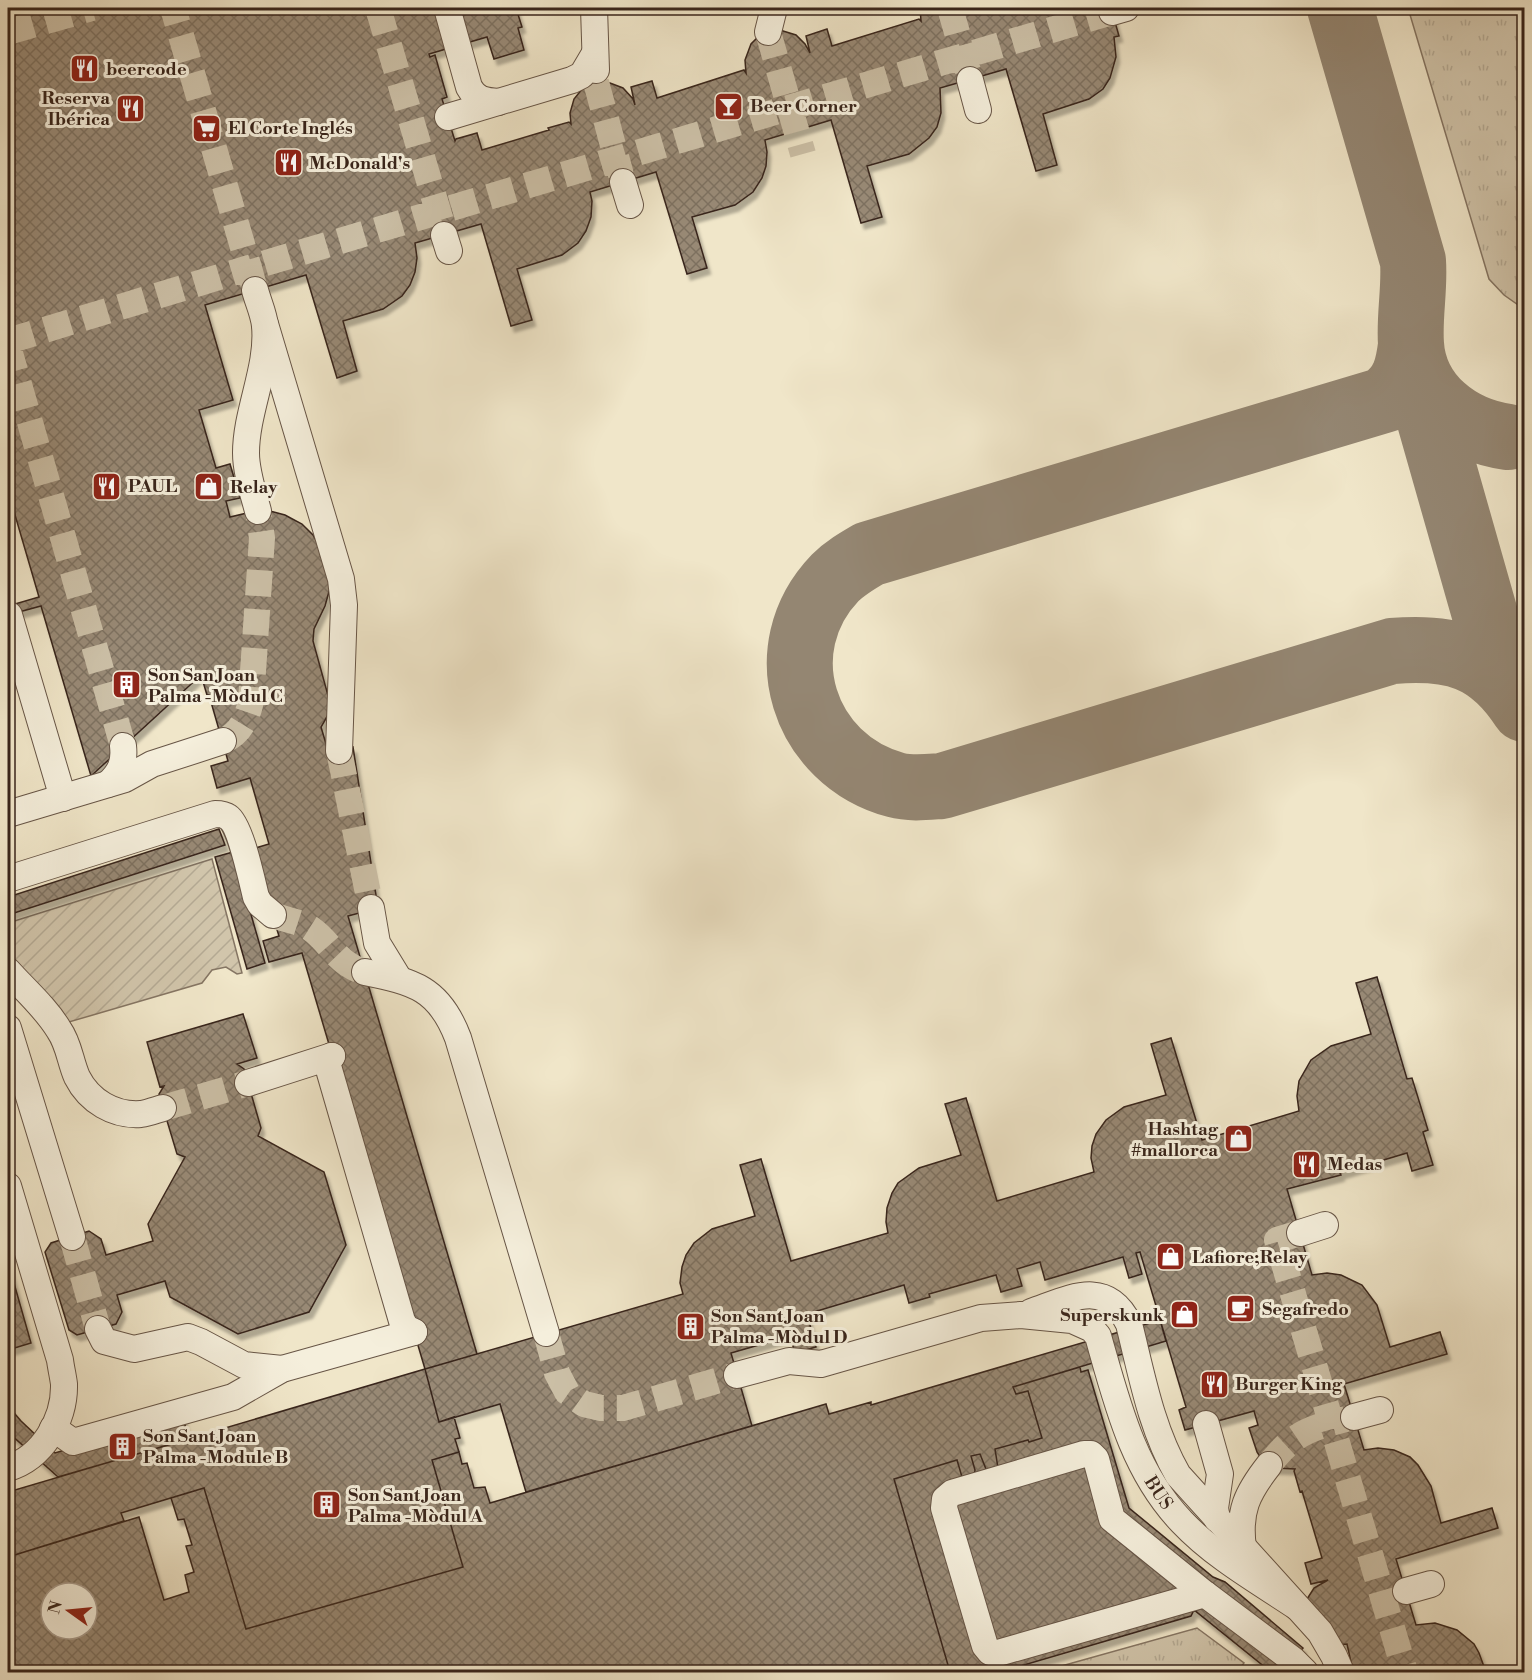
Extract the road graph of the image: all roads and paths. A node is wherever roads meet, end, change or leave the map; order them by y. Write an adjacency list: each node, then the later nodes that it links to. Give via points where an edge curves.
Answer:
1 (447, 8): 6 (lane, via 469,87 480,100)
2 (594, 8): 3 (lane)
3 (595, 53): 5 (lane); 6 (lane, via 582,75)
4 (970, 80): 7 (lane)
5 (596, 82)
6 (498, 102): 8 (lane)
7 (978, 110)
8 (447, 117)
9 (255, 290): 10 (lane)
10 (265, 324): 11 (lane, via 265,345 246,454); 15 (lane, via 340,579 344,605)
11 (258, 511)
12 (9, 615): 17 (lane)
13 (223, 741): 16 (lane, via 152,764)
14 (123, 746): 16 (lane, via 123,764)
15 (339, 751)
16 (108, 784): 17 (lane)
17 (63, 798): 18 (lane)
18 (8, 814)
19 (8, 879): 21 (lane, via 222,814 234,823 256,897)
20 (371, 908): 24 (lane, via 377,943)
21 (273, 915)
22 (8, 971): 27 (lane, via 59,1029 78,1077 90,1095 116,1112 142,1114)
23 (365, 972): 24 (lane)
24 (399, 979): 34 (lane, via 429,993 451,1019)
25 (8, 1028): 31 (lane)
26 (248, 1083): 36 (lane, via 332,1056 328,1066 402,1321 414,1332)
27 (163, 1108)
28 (8, 1186): 42 (lane, via 60,1360 62,1406)
29 (1325, 1225): 30 (lane)
30 (1300, 1233)
31 (72, 1237)
32 (1020, 1315): 37 (lane, via 981,1318 821,1364 789,1361); 45 (lane, via 1083,1295 1101,1295 1123,1311 1154,1425 1166,1453 1178,1475); 50 (lane, BUS, via 1072,1320 1092,1329 1098,1336 1121,1419 1156,1491 1182,1523 1215,1551)
33 (98, 1329): 35 (lane, via 105,1341 134,1349 188,1337)
34 (546, 1334)
35 (222, 1354): 36 (lane, via 251,1367); 38 (lane, via 231,1367)
36 (282, 1369): 38 (lane)
37 (737, 1375)
38 (222, 1400): 42 (lane, via 73,1442)
39 (1380, 1410): 40 (lane)
40 (1354, 1417)
41 (1206, 1424): 45 (lane, via 1220,1474)
42 (53, 1428): 44 (lane, via 30,1458)
43 (1269, 1465): 46 (lane, via 1258,1478 1243,1511)
44 (8, 1468)
45 (1217, 1519): 46 (lane)
46 (1243, 1548): 50 (lane)
47 (1431, 1584): 48 (lane)
48 (1406, 1592)
49 (1205, 1594): 49 (lane, via 1112,1519 1096,1459 1091,1454 952,1493 945,1499 944,1508 990,1652 998,1653); 51 (lane)
50 (1297, 1607): 54 (lane, via 1327,1642)
51 (1256, 1635): 52 (lane); 53 (lane)
52 (1289, 1672)
53 (1305, 1672)
54 (1341, 1672)

